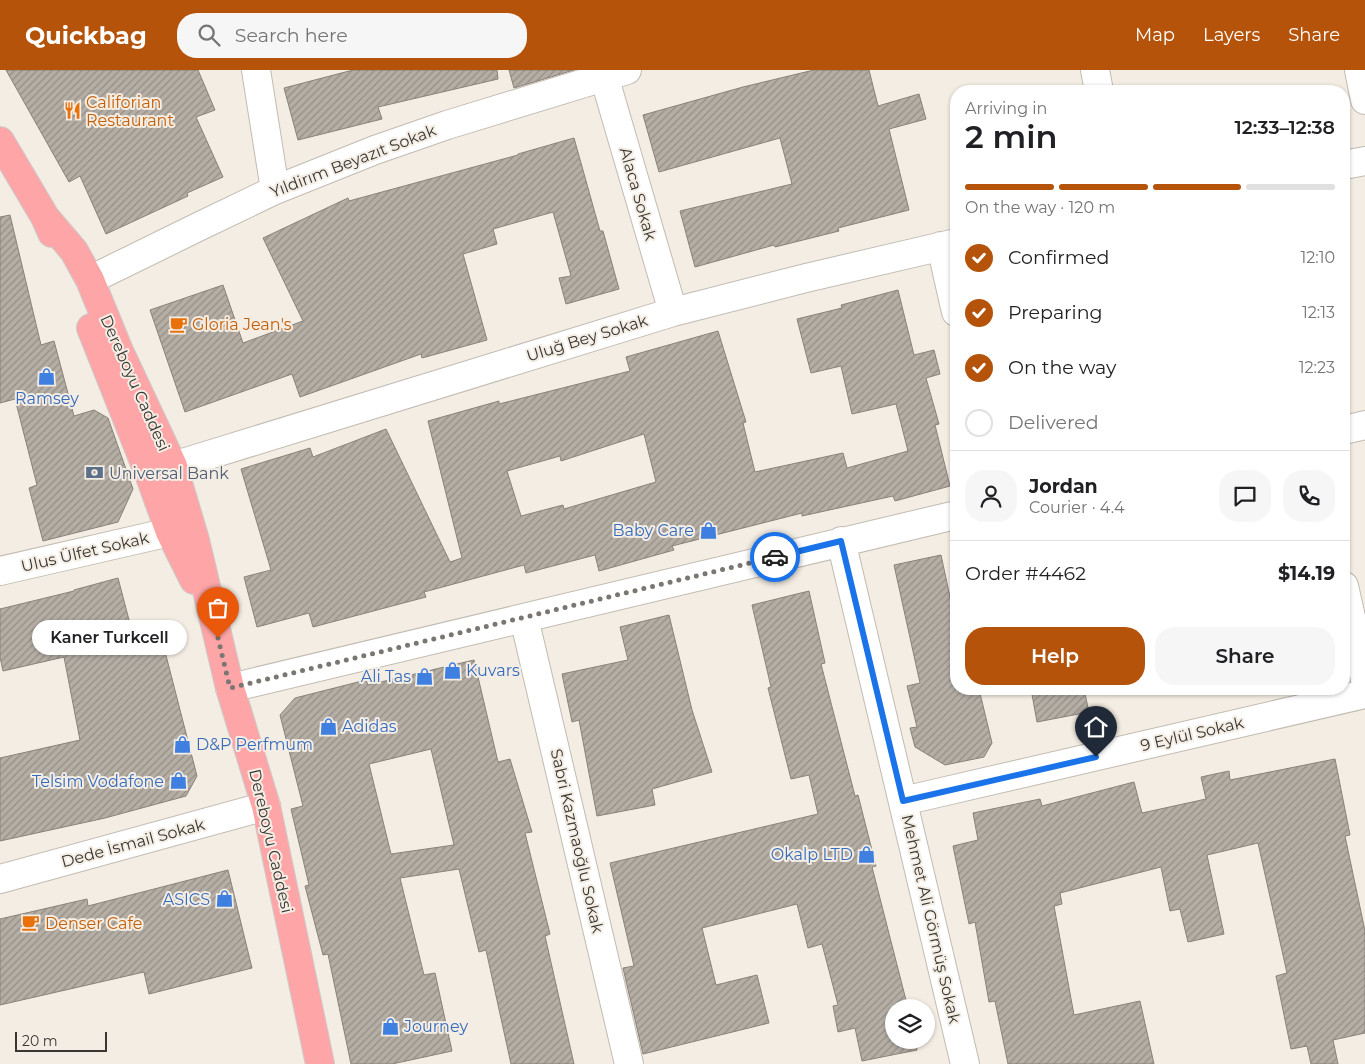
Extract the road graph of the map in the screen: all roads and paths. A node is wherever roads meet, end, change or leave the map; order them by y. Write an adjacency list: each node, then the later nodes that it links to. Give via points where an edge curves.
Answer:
1 (256, 70): 10 (street)
2 (1095, 70): 5 (street)
3 (1359, 70): 6 (street)
4 (616, 73): 10 (street, Yıldirım Beyazıt Sokak, via 447,125); 14 (street, Alaca Sokak)
5 (1098, 85)
6 (1365, 100)
7 (0, 141): 11 (main road, Dereboyu Caddesi)
8 (1365, 161): 9 (street)
9 (1350, 164)
10 (275, 190): 13 (street, Yıldirım Beyazıt Sokak)
11 (44, 217): 13 (main road, Dereboyu Caddesi, via 74,251); 19 (main road, Dereboyu Caddesi, via 75,287)
12 (949, 245): 14 (street, Uluğ Bey Sokak)
13 (90, 280): 17 (main road, Dereboyu Caddesi)
14 (672, 312): 17 (street, Uluğ Bey Sokak)
15 (1365, 425): 16 (street)
16 (1350, 429)
17 (173, 466): 24 (main road, Dereboyu Caddesi, via 196,540)
18 (950, 515): 20 (street)
19 (170, 532): 21 (street, Ulus Ülfet Sokak); 24 (main road, Dereboyu Caddesi)
20 (841, 541): 23 (street); 28 (street, Mehmet Ali Görmüş Sokak)
21 (0, 571)
22 (1350, 613): 25 (street)
23 (524, 618): 26 (street); 32 (street, Sabri Kazmaoğlu Sokak)
24 (213, 620): 26 (main road, Dereboyu Caddesi)
25 (1365, 679)
26 (230, 688): 29 (main road, Dereboyu Caddesi)
27 (1365, 694): 28 (street, 9 Eylül Sokak)
28 (903, 801): 33 (street, Mehmet Ali Görmüş Sokak)
29 (266, 806): 30 (street, Dede İsmail Sokak); 31 (main road, Dereboyu Caddesi)
30 (0, 880)
31 (320, 1064)
32 (629, 1064)
33 (965, 1064)

